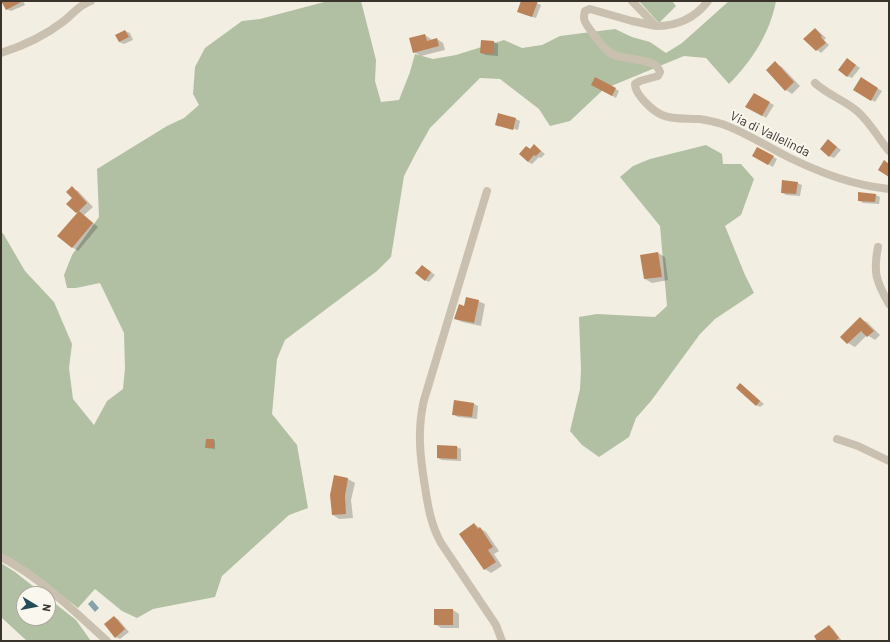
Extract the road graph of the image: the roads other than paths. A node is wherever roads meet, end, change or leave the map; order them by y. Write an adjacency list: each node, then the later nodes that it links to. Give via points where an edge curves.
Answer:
1 (91, 1): 5 (street, via 82,4 64,21 42,36)
2 (632, 1): 4 (street)
3 (708, 1): 4 (street, via 686,20)
4 (656, 26): 8 (street, Via di Vallelinda, via 590,9 584,13 585,23 609,52 624,58 650,62 658,67 658,76 638,82 635,88 647,103 662,115 722,124 835,178)
5 (1, 53)
6 (815, 83): 7 (street, via 858,112)
7 (889, 151)
8 (889, 189)
9 (486, 191): 16 (street, via 424,400 419,447 434,530 496,625)
10 (878, 247): 11 (street, via 875,272)
11 (889, 304)
12 (837, 439): 13 (street)
13 (889, 461)
14 (1, 558): 15 (street, via 53,594)
15 (107, 641)
16 (502, 641)

